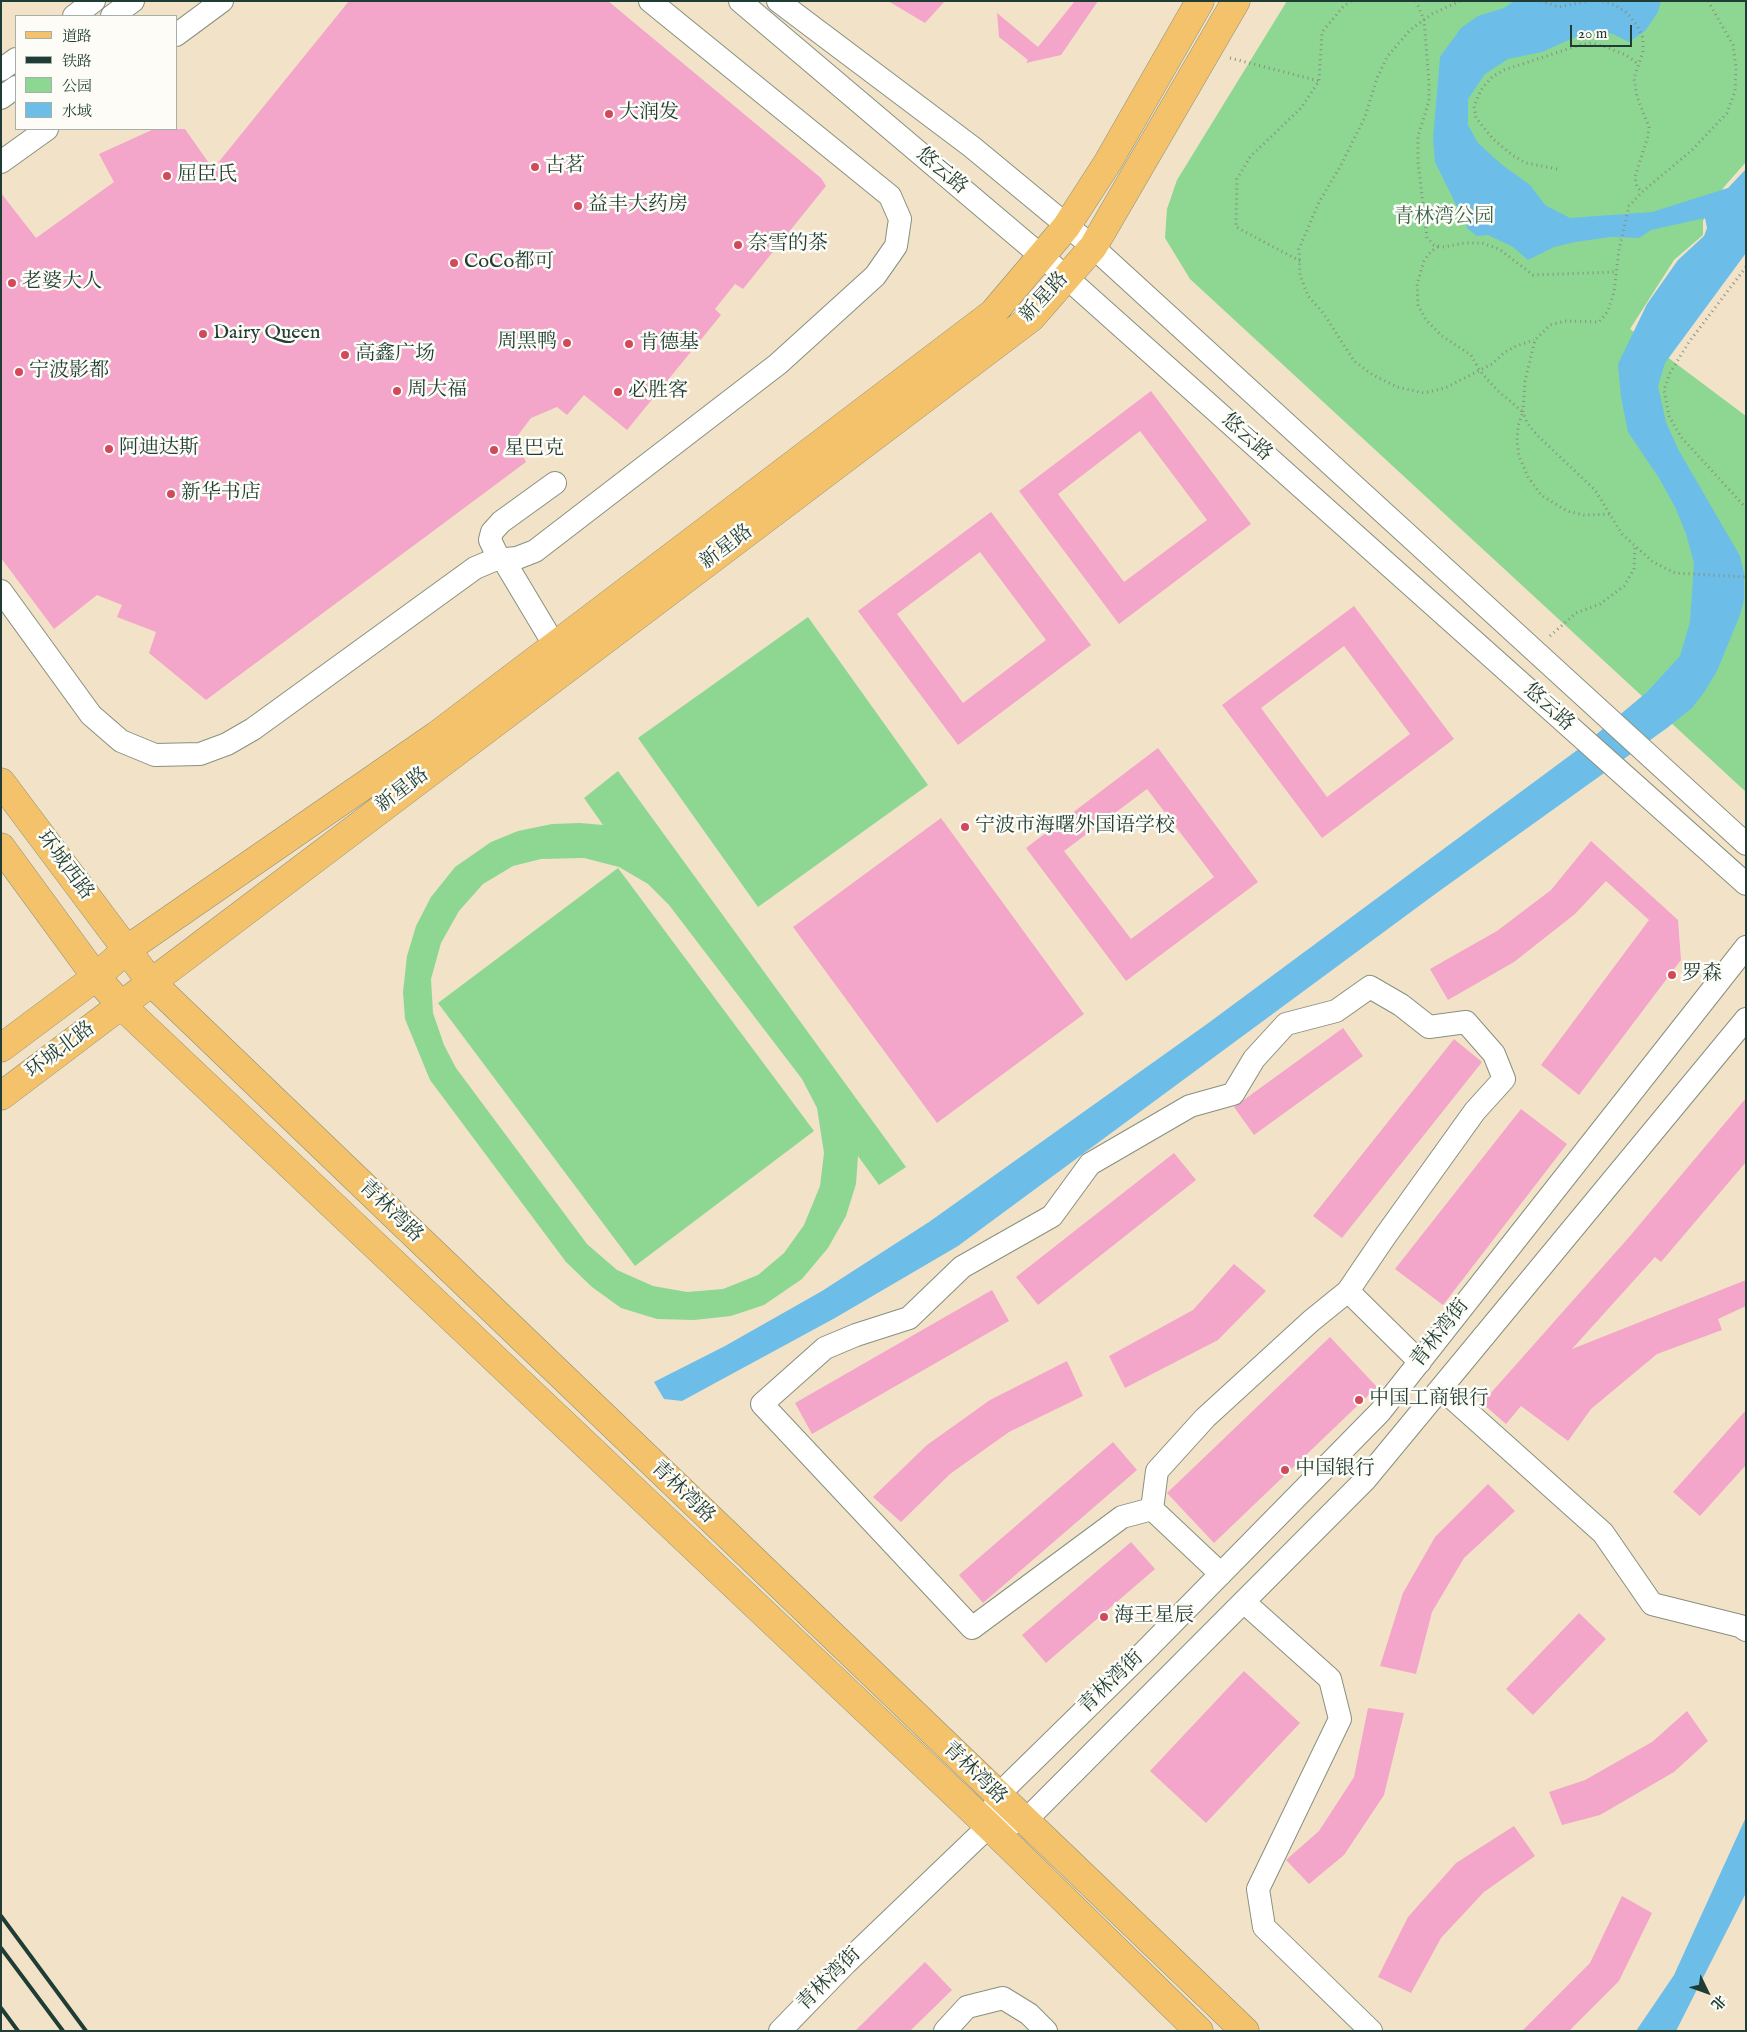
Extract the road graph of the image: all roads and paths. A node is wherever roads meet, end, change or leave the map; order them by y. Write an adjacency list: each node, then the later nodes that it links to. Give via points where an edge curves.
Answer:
1 (94, 1): 16 (street)
2 (132, 1): 17 (street)
3 (650, 1): 46 (street, via 890,196 900,218 896,246 875,276 778,364 535,551 517,558)
4 (740, 1): 34 (street, 悠云路)
5 (778, 1): 31 (street, 悠云路, via 972,147)
6 (1200, 1): 31 (main road, 新星路, via 1108,162)
7 (1236, 1): 20 (main road, 新星路)
8 (1351, 1): 24 (path, via 1322,32)
9 (1416, 1): 18 (path)
10 (1460, 1): 18 (path)
11 (1541, 1): 12 (path, via 1559,7)
12 (1590, 1)
13 (1603, 1): 22 (path, via 1627,12 1637,25 1643,52)
14 (1708, 1): 30 (path, via 1733,45 1736,91 1716,126)
15 (218, 2): 19 (street)
16 (75, 15)
17 (113, 15)
18 (1424, 20): 32 (path, via 1429,101 1418,136 1418,162 1427,238); 35 (path, via 1410,30 1387,57 1364,117 1319,202 1299,249)
19 (178, 32)
20 (1206, 52): 24 (path); 33 (main road, 新星路)
21 (15, 60): 23 (street)
22 (1638, 64): 29 (path, via 1626,54 1591,43 1504,70 1492,77 1481,90 1474,106 1476,118 1493,139 1526,163); 30 (path, via 1635,87 1648,127 1636,178 1637,187)
23 (1, 70)
24 (1319, 81): 35 (path, via 1302,108 1250,157 1237,178 1236,227)
25 (15, 88): 26 (street)
26 (1, 98)
27 (46, 130): 28 (street)
28 (1, 162)
29 (1557, 169)
30 (1642, 192): 37 (path, via 1629,206)
31 (1066, 227): 33 (street, 悠云路); 34 (main road, 新星路)
32 (1439, 246): 37 (path, via 1482,243 1499,249 1533,275); 40 (path, via 1424,262 1417,284 1418,305 1426,320 1442,336 1471,355)
33 (1093, 247): 38 (main road, 新星路); 50 (street, 悠云路)
34 (1041, 257): 38 (street, 悠云路); 49 (main road, 新星路, via 993,313)
35 (1300, 261): 40 (path, via 1300,275 1308,296 1324,314 1354,361 1373,375 1397,387 1424,394)
36 (1746, 267): 43 (path, via 1689,342 1670,373 1664,390 1669,416 1681,437)
37 (1616, 272): 39 (path, via 1608,311 1599,322 1565,321 1550,325)
38 (1066, 277): 54 (street, 悠云路); 58 (main road, 新星路, via 1031,318 992,349)
39 (1535, 340): 40 (path, via 1505,352); 41 (path, via 1525,381)
40 (1480, 371): 41 (path)
41 (1523, 412): 44 (path, via 1532,429 1595,490); 44 (path, via 1518,426 1519,456 1541,495 1567,511 1584,515)
42 (555, 483): 46 (street, via 492,532 490,540)
43 (1746, 508)
44 (1610, 514): 45 (path)
45 (1635, 548): 47 (path, via 1675,573); 50 (path, via 1634,569 1624,586 1600,604 1576,613)
46 (501, 559): 48 (street, via 475,568 254,729 200,754 155,755 121,741 92,715); 49 (street)
47 (1746, 577)
48 (1, 591)
49 (555, 646): 56 (main road, 新星路, via 437,735)
50 (1535, 652): 52 (street, 悠云路)
51 (1, 782): 56 (main road, 环城西路)
52 (1746, 844)
53 (1, 847): 57 (main road, 青林湾路)
54 (1746, 884)
55 (1746, 947): 64 (street, 青林湾街)
56 (126, 950): 57 (main road, 新星路); 58 (main road, 青林湾路)
57 (96, 977): 59 (main road, 青林湾路); 61 (main road, 环城北路)
58 (150, 981): 59 (main road, 新星路); 70 (main road, 青林湾路)
59 (122, 1006): 62 (main road, 环城北路); 72 (main road, 青林湾路)
60 (1746, 1019): 65 (street, 青林湾街)
61 (1, 1048)
62 (1, 1096)
63 (1348, 1291): 64 (street); 66 (street, via 1193,1432 1157,1471); 66 (street, via 1476,1111 1504,1079 1494,1054 1466,1022 1429,1027 1370,987 1336,1011 1286,1024 1254,1059 1232,1094 1190,1106 1090,1164 1052,1216 962,1267 909,1318 825,1348 762,1404 972,1628 1122,1517)
64 (1420, 1362): 67 (street, 青林湾街, via 1380,1412)
65 (1441, 1388): 68 (street, 青林湾街, via 1364,1480); 69 (street, via 1603,1533 1652,1604)
66 (1152, 1509): 67 (street)
67 (1221, 1574): 70 (street, 青林湾街)
68 (1244, 1602): 71 (street, 青林湾街); 78 (street, via 1330,1679 1340,1719 1258,1889 1264,1927)
69 (1746, 1630)
70 (998, 1796): 71 (main road, 青林湾路); 72 (street, 青林湾街)
71 (1025, 1821): 72 (street); 77 (main road, 青林湾路)
72 (989, 1826): 73 (street, 青林湾街); 76 (main road, 青林湾路)
73 (780, 2031)
74 (945, 2031): 75 (street, via 967,2006 1003,1998 1029,2014)
75 (1046, 2031)
76 (1199, 2031)
77 (1245, 2031)
78 (1371, 2031)

